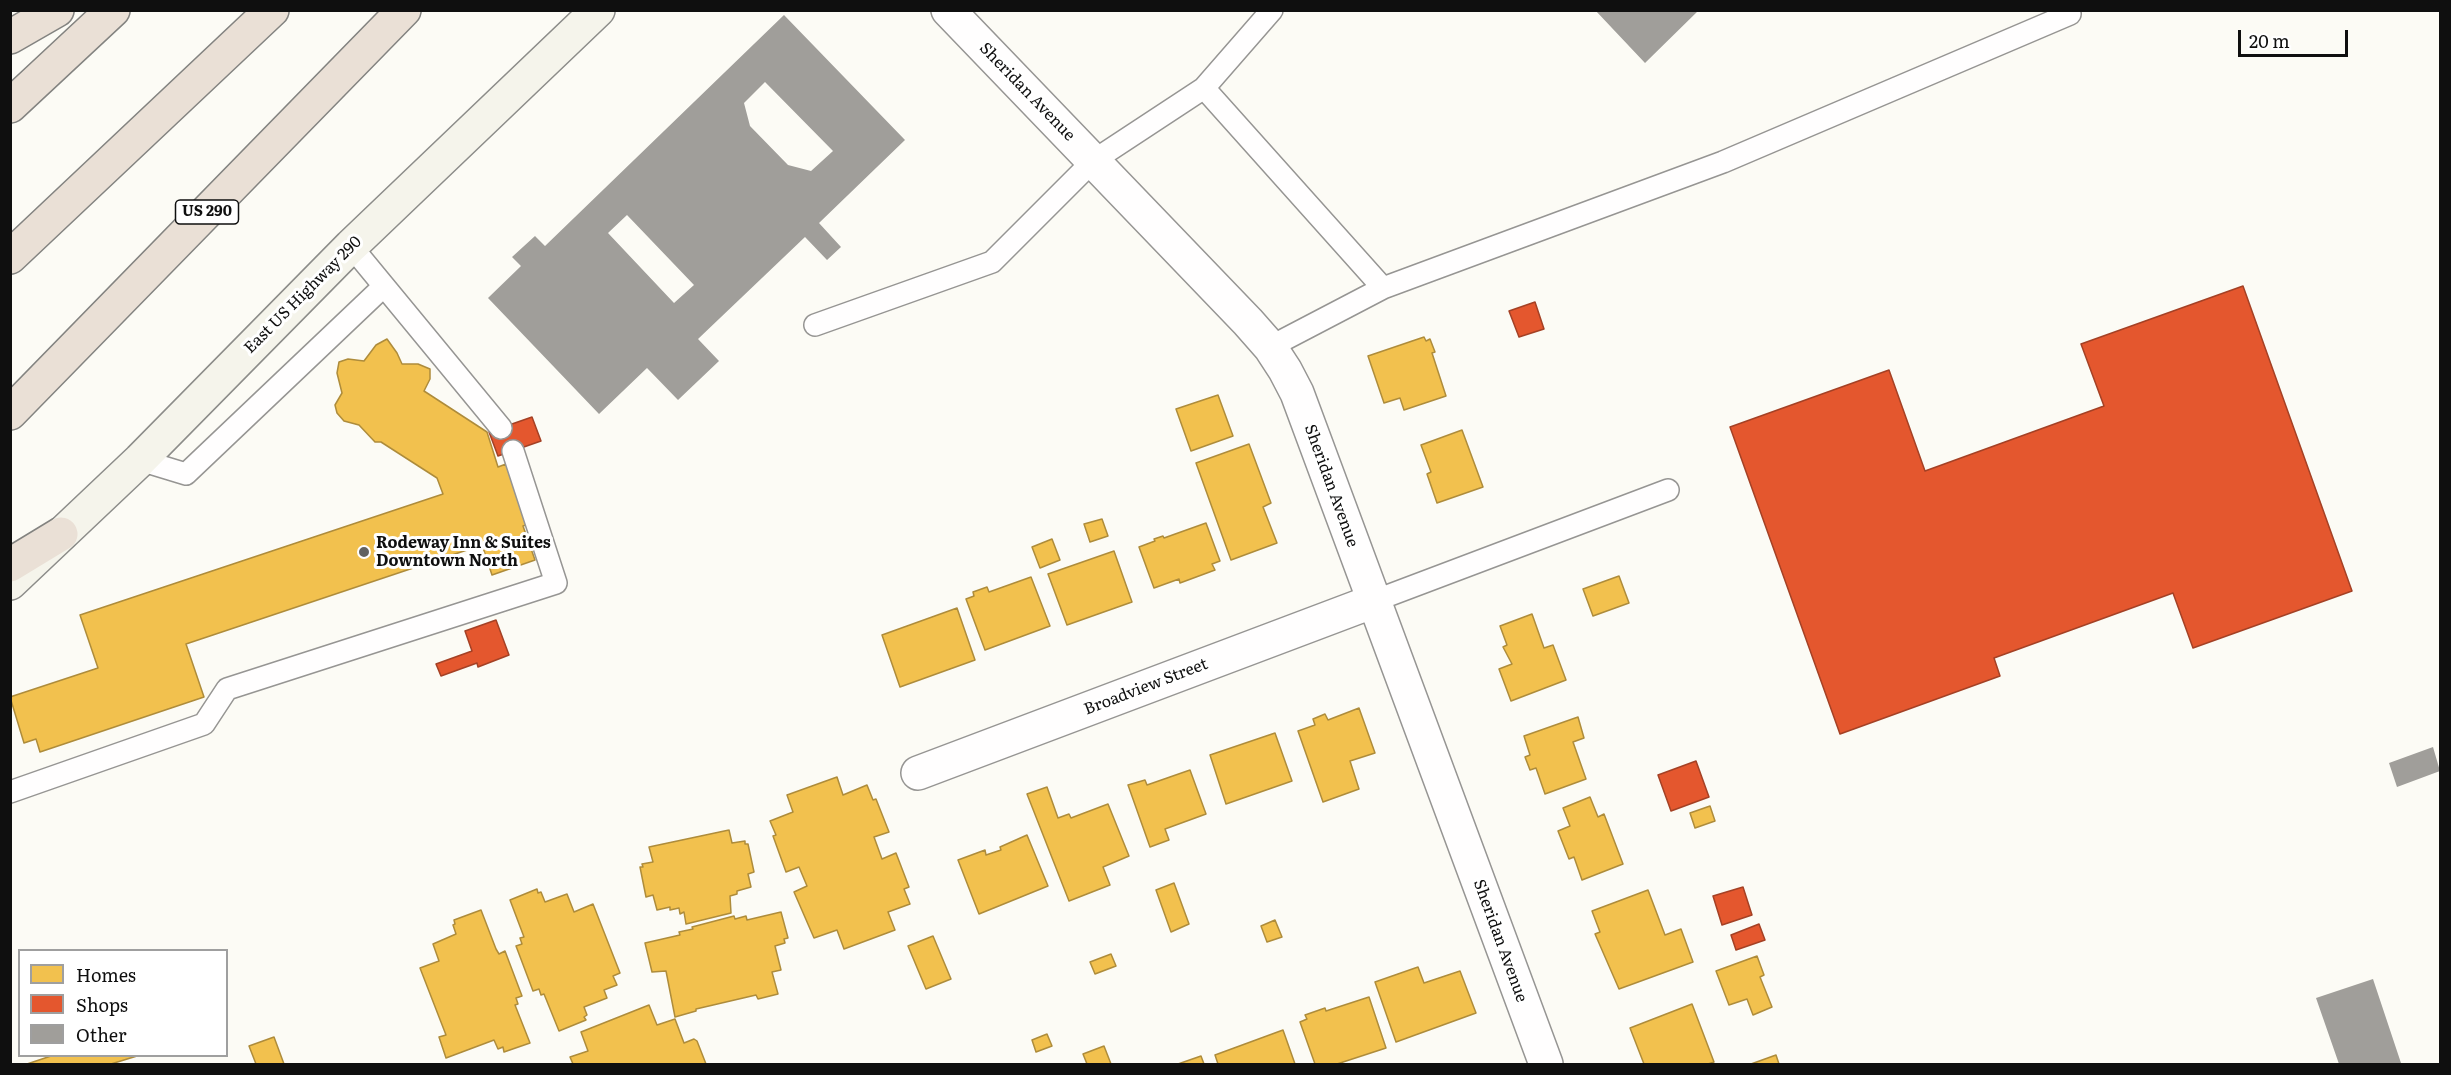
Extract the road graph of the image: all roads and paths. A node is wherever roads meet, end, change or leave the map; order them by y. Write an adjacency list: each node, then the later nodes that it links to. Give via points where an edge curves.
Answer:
1 (57, 10): 9 (highway)
2 (113, 10): 11 (highway)
3 (272, 10): 14 (highway)
4 (404, 10): 19 (highway, US 290)
5 (598, 10): 13 (main road, East US Highway 290)
6 (1272, 10): 10 (lane)
7 (2069, 10): 16 (lane, via 2070,14 1723,162)
8 (950, 11): 12 (street, Sheridan Avenue)
9 (10, 36)
10 (1204, 88): 12 (lane); 16 (lane)
11 (10, 106)
12 (1093, 161): 17 (lane, via 993,262); 18 (street, Sheridan Avenue)
13 (351, 246): 15 (lane); 22 (main road, East US Highway 290)
14 (10, 257)
15 (384, 286): 20 (lane); 22 (lane, via 186,474)
16 (1383, 288): 18 (lane)
17 (815, 325)
18 (1270, 347): 27 (street, Sheridan Avenue, via 1297,393)
19 (10, 413)
20 (501, 428)
21 (513, 451): 29 (lane, via 556,584 227,689 204,724)
22 (140, 460): 24 (main road, East US Highway 290)
23 (1668, 490): 27 (lane)
24 (61, 534): 25 (highway); 26 (main road, East US Highway 290)
25 (10, 565)
26 (10, 583)
27 (1374, 602): 28 (street, Broadview Street); 30 (street, Sheridan Avenue)
28 (918, 773)
29 (10, 792)
30 (1546, 1065)

